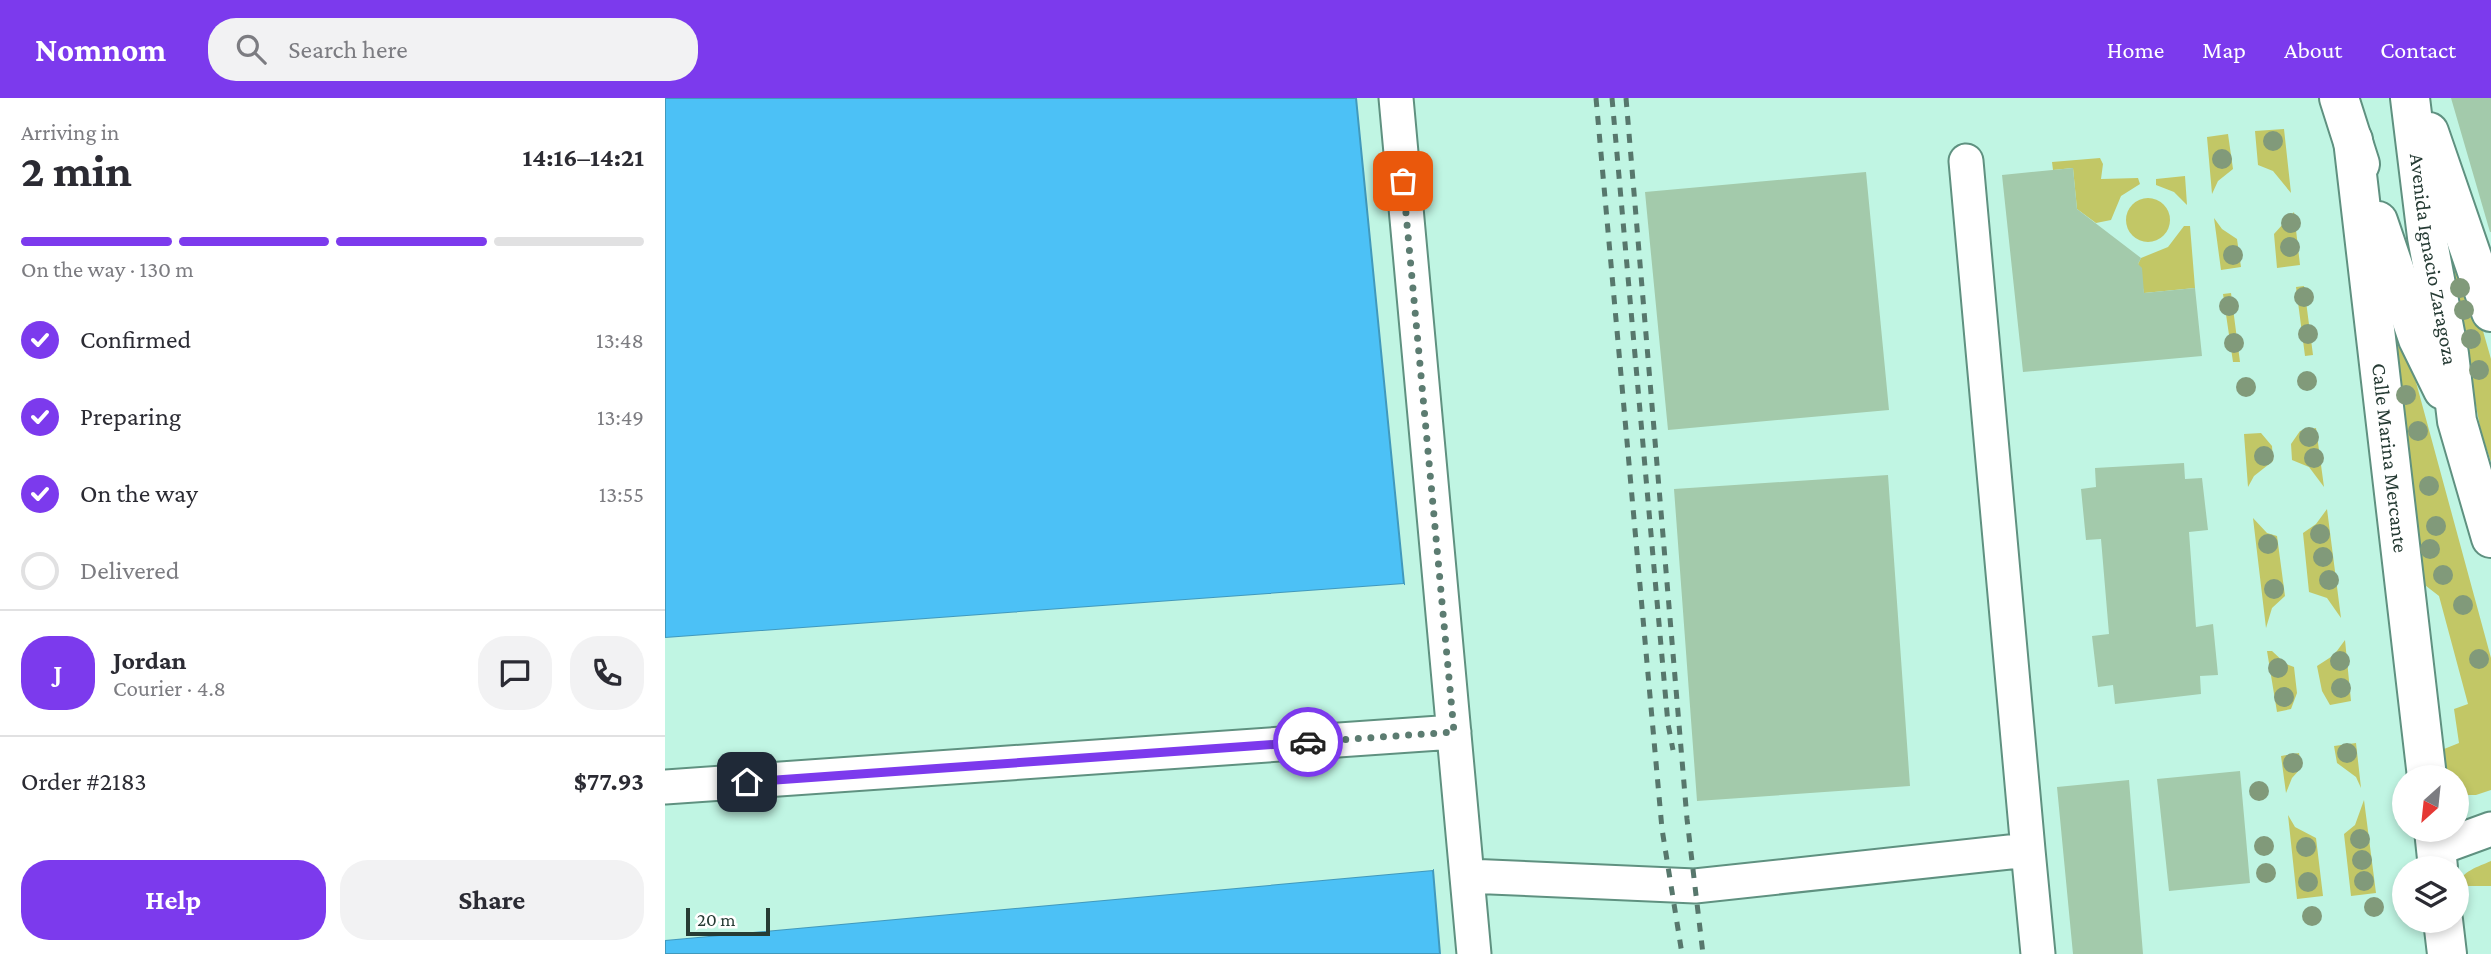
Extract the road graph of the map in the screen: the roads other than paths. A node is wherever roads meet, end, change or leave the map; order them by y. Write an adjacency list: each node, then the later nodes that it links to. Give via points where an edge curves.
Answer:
1 (1396, 98): 10 (street)
2 (2339, 98): 5 (main road, Calle Marina Mercante)
3 (2410, 98): 8 (main road, Avenida Ignacio Zaragoza)
4 (2416, 98): 7 (main road)
5 (2353, 140): 8 (main road, Calle Marina Mercante, via 2418,339); 11 (main road, Calle Marina Mercante)
6 (1966, 161): 15 (street)
7 (2491, 312)
8 (2457, 421): 9 (main road)
9 (2491, 538)
10 (1454, 732): 12 (street); 16 (street)
11 (2426, 765)
12 (665, 787)
13 (2491, 829): 14 (street)
14 (2436, 849)
15 (2028, 850): 16 (street, via 1695,886); 19 (street)
16 (1467, 876): 18 (street)
17 (2445, 933): 20 (main road)
18 (1474, 954)
19 (2038, 954)
20 (2447, 954)

